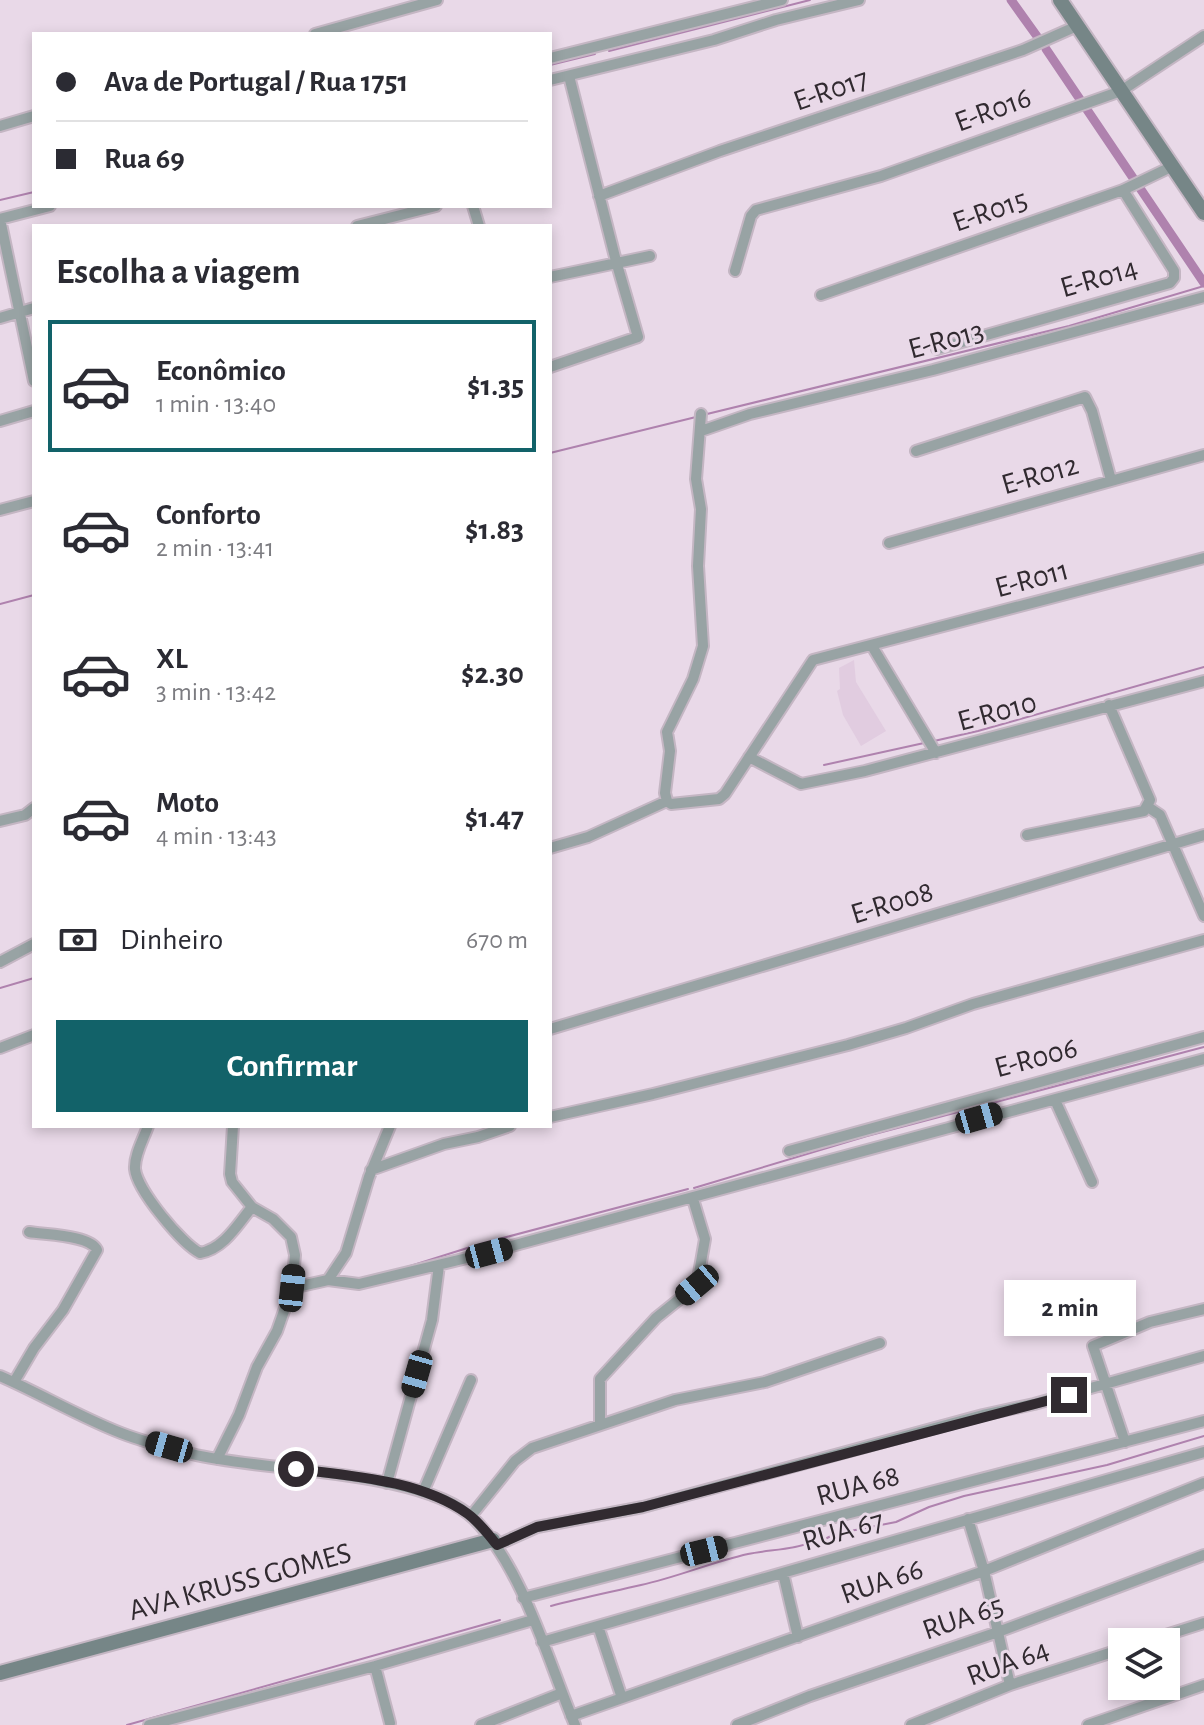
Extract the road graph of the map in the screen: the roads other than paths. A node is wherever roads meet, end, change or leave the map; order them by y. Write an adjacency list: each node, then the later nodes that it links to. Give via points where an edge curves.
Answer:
1 (437, 0): 6 (street)
2 (782, 0): 8 (street)
3 (859, 0): 10 (street)
4 (1060, 0): 5 (street)
5 (1077, 26): 13 (street); 18 (street, E-R017, via 1023,50)
6 (322, 32)
7 (1204, 36): 13 (street, E-R016)
8 (600, 45): 9 (street); 10 (street)
9 (552, 57)
10 (604, 65): 11 (street)
11 (569, 76): 12 (street); 18 (street)
12 (552, 80)
13 (1121, 91): 16 (street); 26 (street, E-R016, via 881,176 756,210)
14 (32, 117): 15 (street)
15 (0, 126)
16 (1173, 166): 17 (street, E-R015); 21 (street)
17 (1123, 190): 28 (street, E-R015); 33 (street, E-R014, via 1174,271 1170,283)
18 (599, 196): 25 (street)
19 (42, 208): 22 (street)
20 (428, 208): 23 (street)
21 (1204, 213)
22 (0, 219): 31 (street)
23 (365, 224)
24 (650, 256): 25 (street)
25 (616, 261): 27 (street); 34 (street, via 638,337)
26 (735, 271)
27 (552, 277)
28 (821, 295)
29 (1204, 297): 39 (street, E-R013)
30 (32, 309): 31 (street)
31 (19, 312): 32 (street); 35 (street)
32 (0, 318)
33 (937, 349)
34 (552, 366)
35 (32, 372)
36 (32, 412): 38 (street)
37 (701, 414): 39 (street)
38 (0, 421)
39 (701, 431): 52 (street, via 696,479 703,646 667,732)
40 (916, 451): 42 (street, via 1085,397)
41 (1204, 455): 42 (street, E-R012)
42 (1111, 480): 45 (street, E-R012)
43 (32, 502): 44 (street)
44 (0, 510)
45 (889, 543)
46 (1204, 558): 47 (street, E-R011)
47 (872, 646): 50 (street); 51 (street, E-R011, via 813,660)
48 (1204, 681): 49 (street, E-R010)
49 (1109, 705): 50 (street, E-R010); 53 (street, via 1150,800)
50 (936, 753): 51 (street, E-R010, via 801,784)
51 (749, 757): 52 (street, E-R011, via 719,799)
52 (667, 801): 59 (street)
53 (1148, 807): 56 (street); 58 (street, via 1160,815)
54 (32, 810): 55 (street)
55 (0, 821)
56 (1027, 835)
57 (1204, 835): 58 (street, E-R008)
58 (1173, 843): 60 (street); 64 (street, E-R008)
59 (552, 847)
60 (1204, 916)
61 (1204, 940): 70 (street, via 848,1045)
62 (32, 945): 63 (street)
63 (0, 962)
64 (552, 1028)
65 (32, 1036): 67 (street)
66 (1204, 1037): 75 (street, E-R006)
67 (0, 1048)
68 (1204, 1059): 69 (street)
69 (1055, 1100): 77 (street); 78 (street)
70 (552, 1117)
71 (147, 1128): 79 (street, via 136,1172 147,1197 190,1247 210,1252)
72 (233, 1128): 79 (street, via 230,1174)
73 (389, 1128): 76 (street)
74 (504, 1128): 76 (street)
75 (789, 1151)
76 (371, 1170): 82 (street, via 346,1253)
77 (1092, 1182)
78 (693, 1199): 81 (street); 92 (street, via 705,1239 697,1285 656,1318 600,1379)
79 (252, 1207): 83 (street, via 291,1237)
80 (29, 1232): 89 (street, via 85,1240 97,1250)
81 (439, 1265): 82 (street, via 359,1284); 96 (street, via 432,1320)
82 (328, 1280): 83 (street)
83 (292, 1288): 95 (street)
84 (1204, 1309): 90 (street, via 1150,1322 1093,1346)
85 (880, 1343): 92 (street, via 765,1382 675,1400)
86 (1204, 1356): 90 (street)
87 (0, 1376): 89 (street)
88 (471, 1380): 98 (street)
89 (14, 1382): 95 (street, via 121,1433)
90 (1105, 1384): 93 (street); 101 (street, via 643,1507 537,1527)
91 (1204, 1421): 93 (street, RUA 68)
92 (600, 1424): 99 (street, via 522,1453)
93 (1125, 1442): 105 (street, RUA 68)
94 (1204, 1452): 100 (street, RUA 67)
95 (217, 1459): 96 (street)
96 (387, 1483): 98 (street)
97 (1204, 1483): 103 (street, RUA 66)
98 (423, 1492): 99 (street)
99 (471, 1516): 101 (street)
100 (968, 1519): 103 (street); 104 (street, RUA 67)
101 (495, 1543): 105 (street); 115 (street, AVA KRUSS GOMES)
102 (1204, 1555): 110 (street, RUA 65)
103 (984, 1571): 110 (street); 111 (street, RUA 66)
104 (783, 1573): 108 (street, RUA 67); 111 (street)
105 (523, 1598): 106 (street)
106 (533, 1620): 112 (street); 114 (street)
107 (1204, 1623): 109 (street)
108 (598, 1626): 112 (street, RUA 67); 119 (street)
109 (1180, 1631)
110 (998, 1632): 116 (street); 125 (street, RUA 65)
111 (798, 1637): 119 (street, RUA 66)
112 (542, 1642): 118 (street)
113 (1108, 1654): 116 (street, RUA 64)
114 (375, 1666): 121 (street); 122 (street)
115 (0, 1673)
116 (1010, 1685): 126 (street, RUA 64)
117 (1204, 1685): 127 (street)
118 (562, 1693): 120 (street); 124 (street)
119 (622, 1698): 120 (street, RUA 66)
120 (573, 1720)
121 (170, 1722): 123 (street)
122 (390, 1723)
123 (149, 1725)
124 (481, 1725)
125 (737, 1725)
126 (911, 1725)
127 (1088, 1725)

